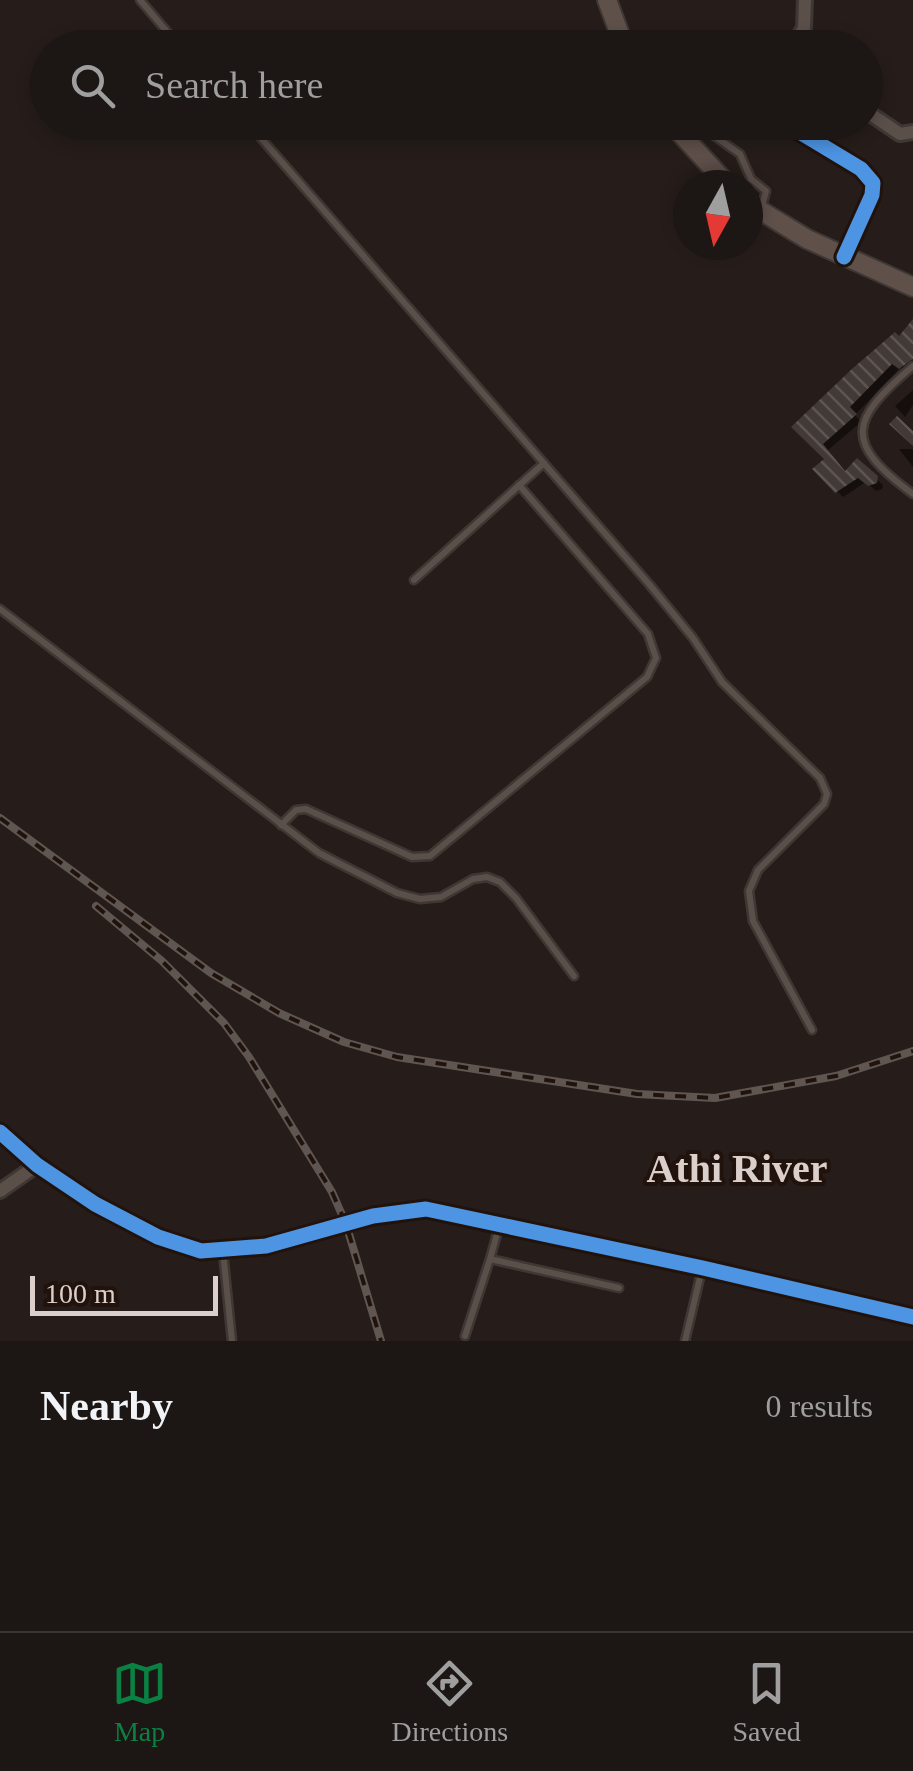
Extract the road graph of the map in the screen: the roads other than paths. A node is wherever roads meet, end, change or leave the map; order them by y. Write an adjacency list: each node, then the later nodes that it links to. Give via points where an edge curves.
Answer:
1 (140, 0): 4 (lane)
2 (607, 0): 5 (main road)
3 (805, 0): 6 (street)
4 (166, 30)
5 (618, 30)
6 (803, 30)
7 (883, 122): 8 (street, via 900,134)
8 (913, 132)
9 (263, 140): 19 (lane)
10 (687, 140): 13 (main road)
11 (720, 140): 14 (lane, via 740,154)
12 (813, 140): 16 (street, via 872,183)
13 (714, 170)
14 (747, 170)
15 (763, 212): 16 (main road)
16 (844, 257): 17 (main road)
17 (913, 287)
18 (913, 366): 21 (lane, via 876,400 861,425 863,446)
19 (544, 463): 20 (lane); 26 (lane, via 722,682 825,786 824,804 758,870 749,892 753,921)
20 (519, 485): 22 (lane); 24 (lane, via 648,634 656,658 647,677 430,856 412,857 306,808)
21 (913, 494)
22 (414, 580)
23 (0, 609): 24 (lane)
24 (281, 825): 25 (lane, via 319,852 420,899 441,897 473,879 500,882)
25 (574, 976)
26 (812, 1030)
27 (0, 1132): 28 (street)
28 (37, 1165): 29 (street); 31 (street, via 158,1237)
29 (0, 1192)
30 (500, 1224): 31 (street, via 407,1210); 32 (lane); 33 (street)
31 (223, 1251): 37 (lane)
32 (490, 1259): 34 (lane); 36 (lane)
33 (703, 1268): 35 (street); 38 (lane)
34 (619, 1288)
35 (913, 1317)
36 (465, 1336)
37 (232, 1341)
38 (685, 1341)

